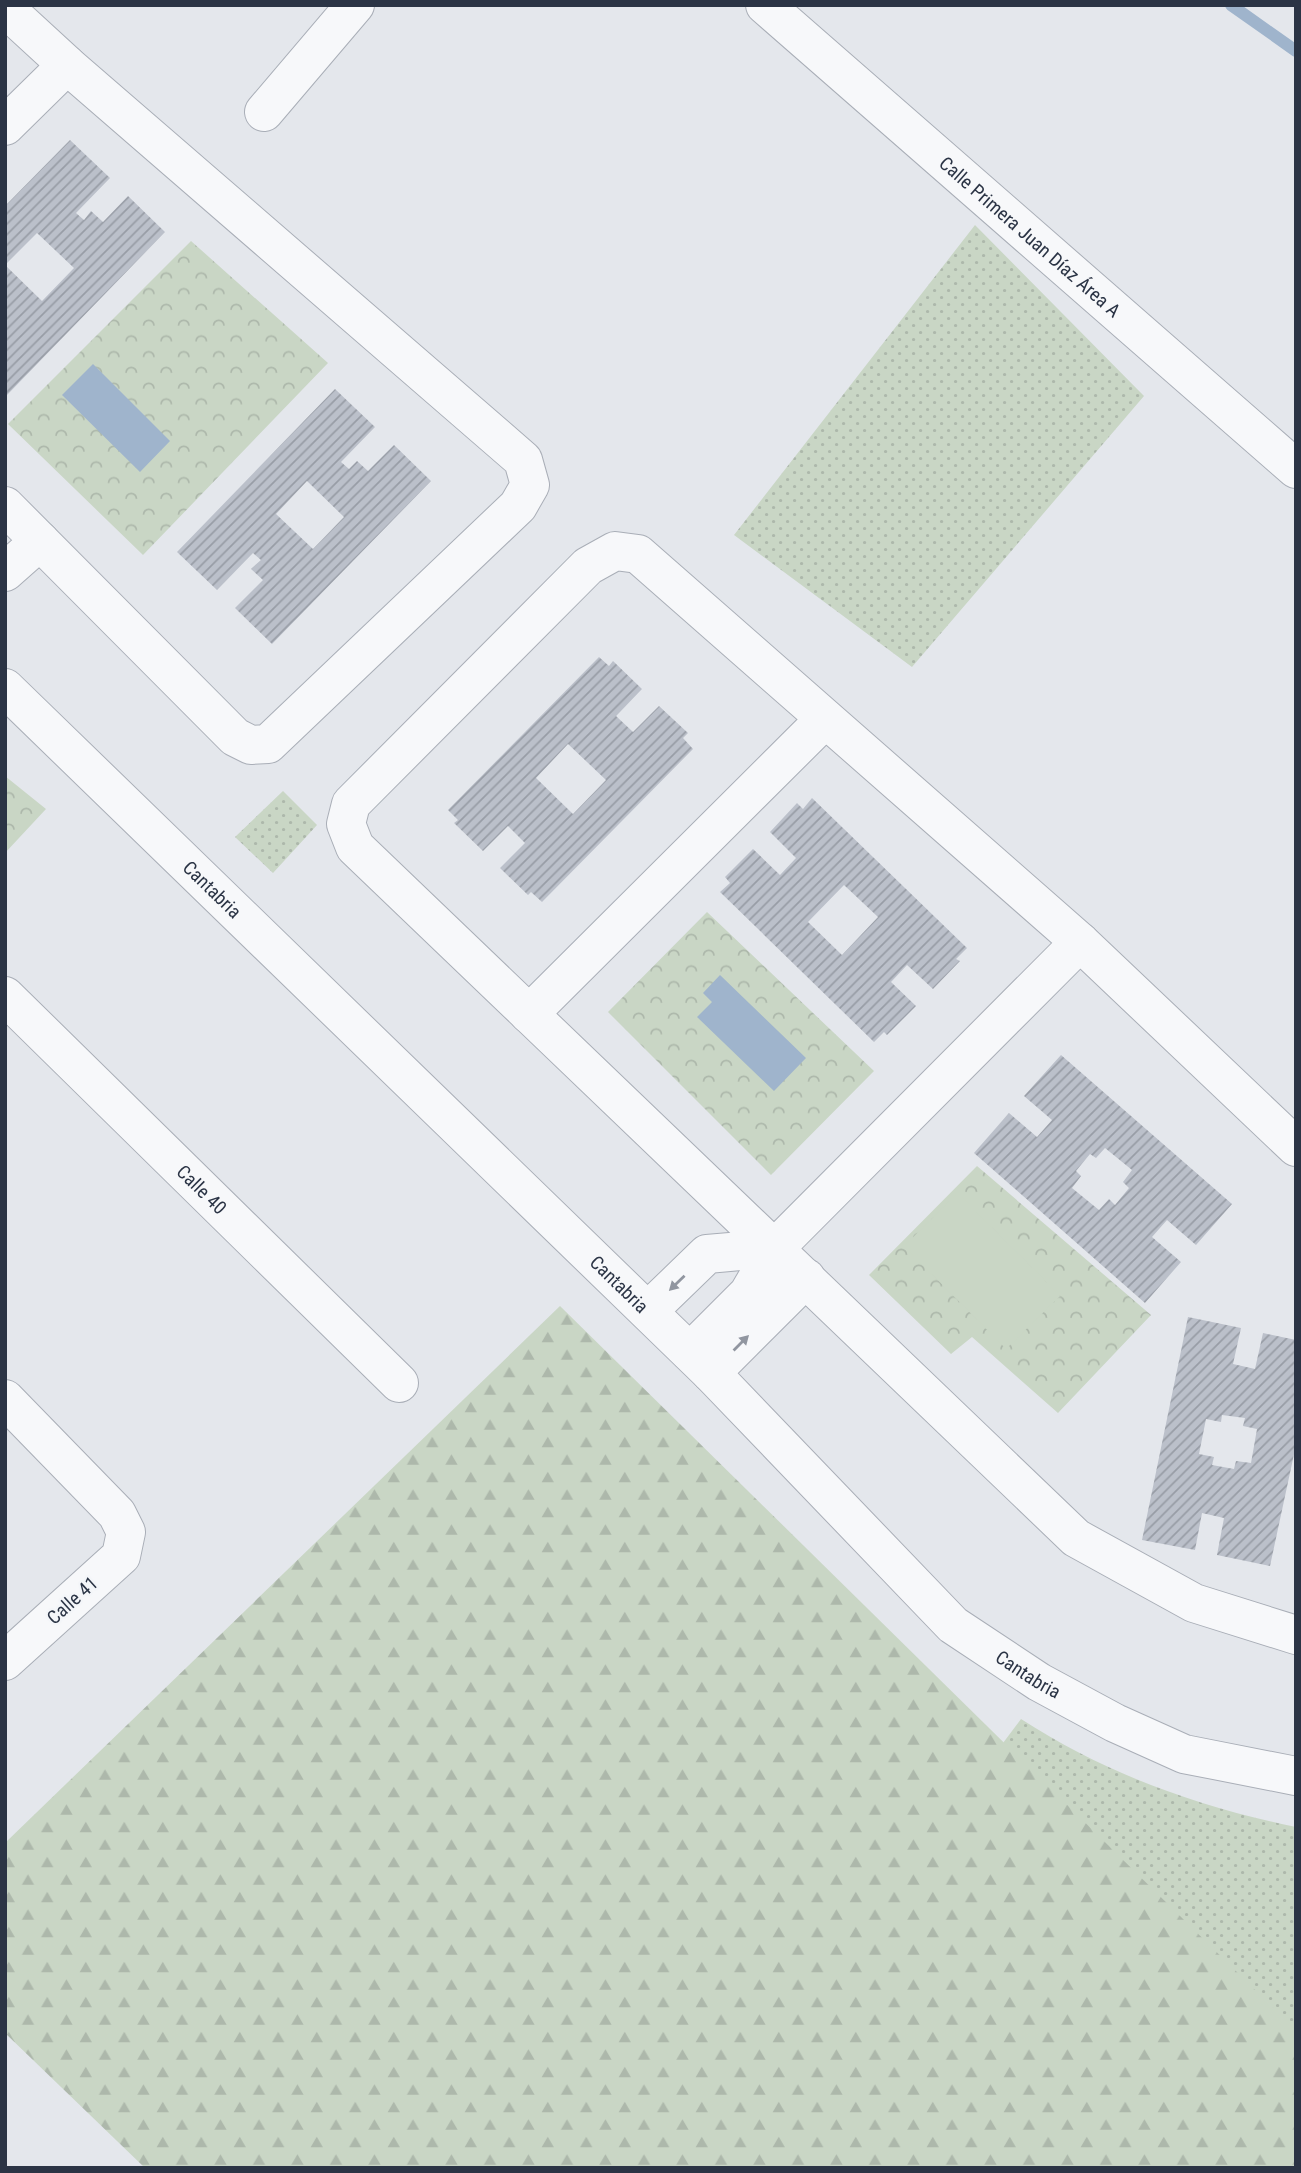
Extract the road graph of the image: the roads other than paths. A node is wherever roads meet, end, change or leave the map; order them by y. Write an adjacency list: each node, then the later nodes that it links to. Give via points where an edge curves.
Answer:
1 (355, 5): 5 (street)
2 (765, 5): 7 (street, Calle Primera Juan Díaz Área A)
3 (5, 8): 4 (street)
4 (67, 65): 6 (street); 8 (street, via 523,460 530,485 519,506 268,744 251,745 235,737)
5 (264, 112)
6 (5, 126)
7 (1296, 469)
8 (19, 529): 9 (street)
9 (5, 572)
10 (5, 688): 18 (street, Cantabria)
11 (825, 719): 12 (street); 14 (street); 14 (street, via 638,554 615,551 588,566 351,804 346,824 355,848)
12 (1080, 942): 15 (street); 16 (street)
13 (5, 996): 20 (street, Calle 40)
14 (529, 1014): 16 (street)
15 (1296, 1147)
16 (775, 1248): 17 (street); 18 (street, one-way to 18, via 707,1254); 19 (street)
17 (806, 1278): 19 (street, one-way to 17); 22 (street, via 1076,1538 1194,1603)
18 (648, 1311): 19 (street, Cantabria)
19 (700, 1363): 24 (street, Cantabria, via 953,1625 1039,1682 1184,1754)
20 (399, 1384)
21 (5, 1399): 23 (street, Calle 41, via 117,1514 126,1532 121,1556)
22 (1296, 1635)
23 (5, 1661)
24 (1296, 1776)

